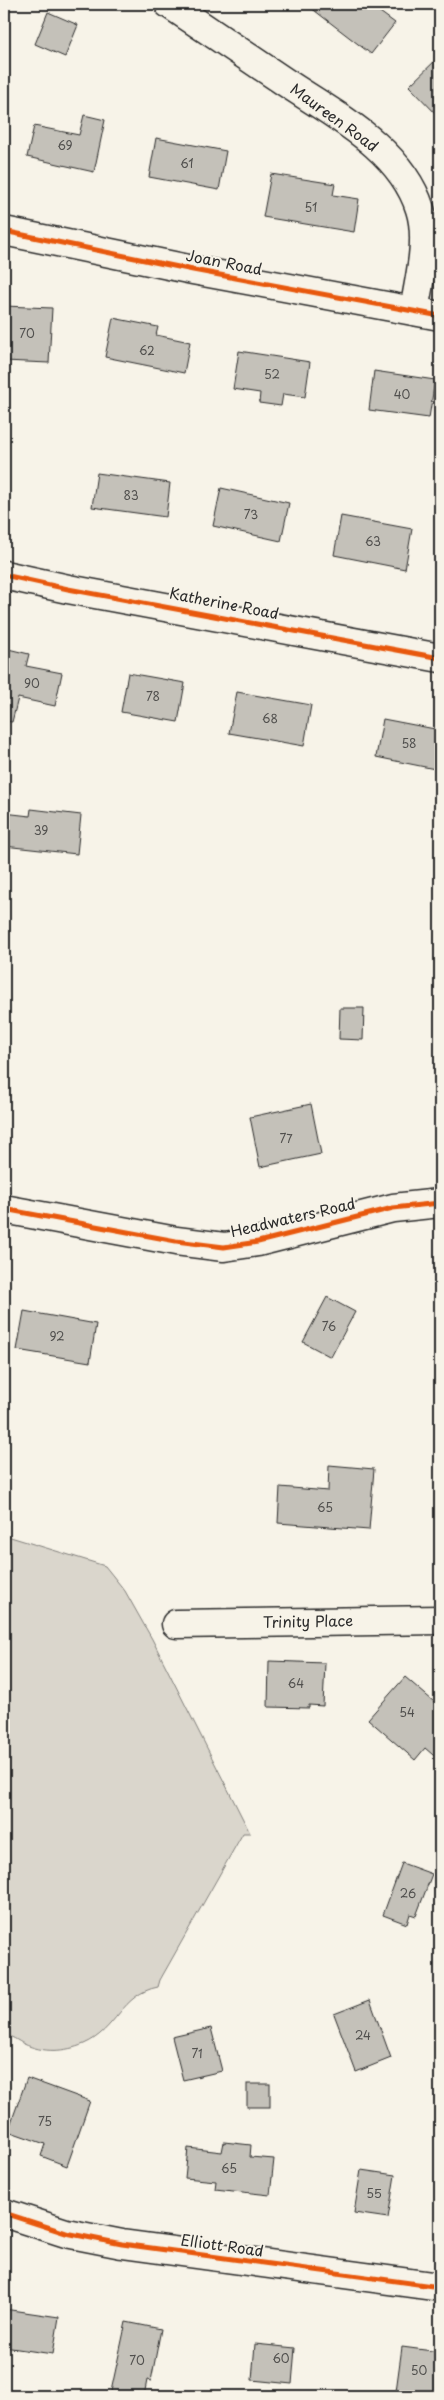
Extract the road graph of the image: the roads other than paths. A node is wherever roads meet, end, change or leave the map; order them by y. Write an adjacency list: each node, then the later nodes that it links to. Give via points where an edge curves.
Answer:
1 (169, 4): 3 (street, Maureen Road, via 375,145 405,177 421,211)
2 (4, 231): 3 (street, Joan Road, via 222,276)
3 (427, 313)
4 (4, 575): 5 (street, Katherine Road)
5 (440, 658)
6 (440, 1203): 7 (street, Headwaters Road, via 393,1208 258,1242 224,1247)
7 (4, 1209)
8 (440, 1620): 9 (street, Trinity Place)
9 (176, 1624)
10 (4, 2213): 11 (street, Elliott Road, via 66,2233 122,2244)
11 (440, 2287)

